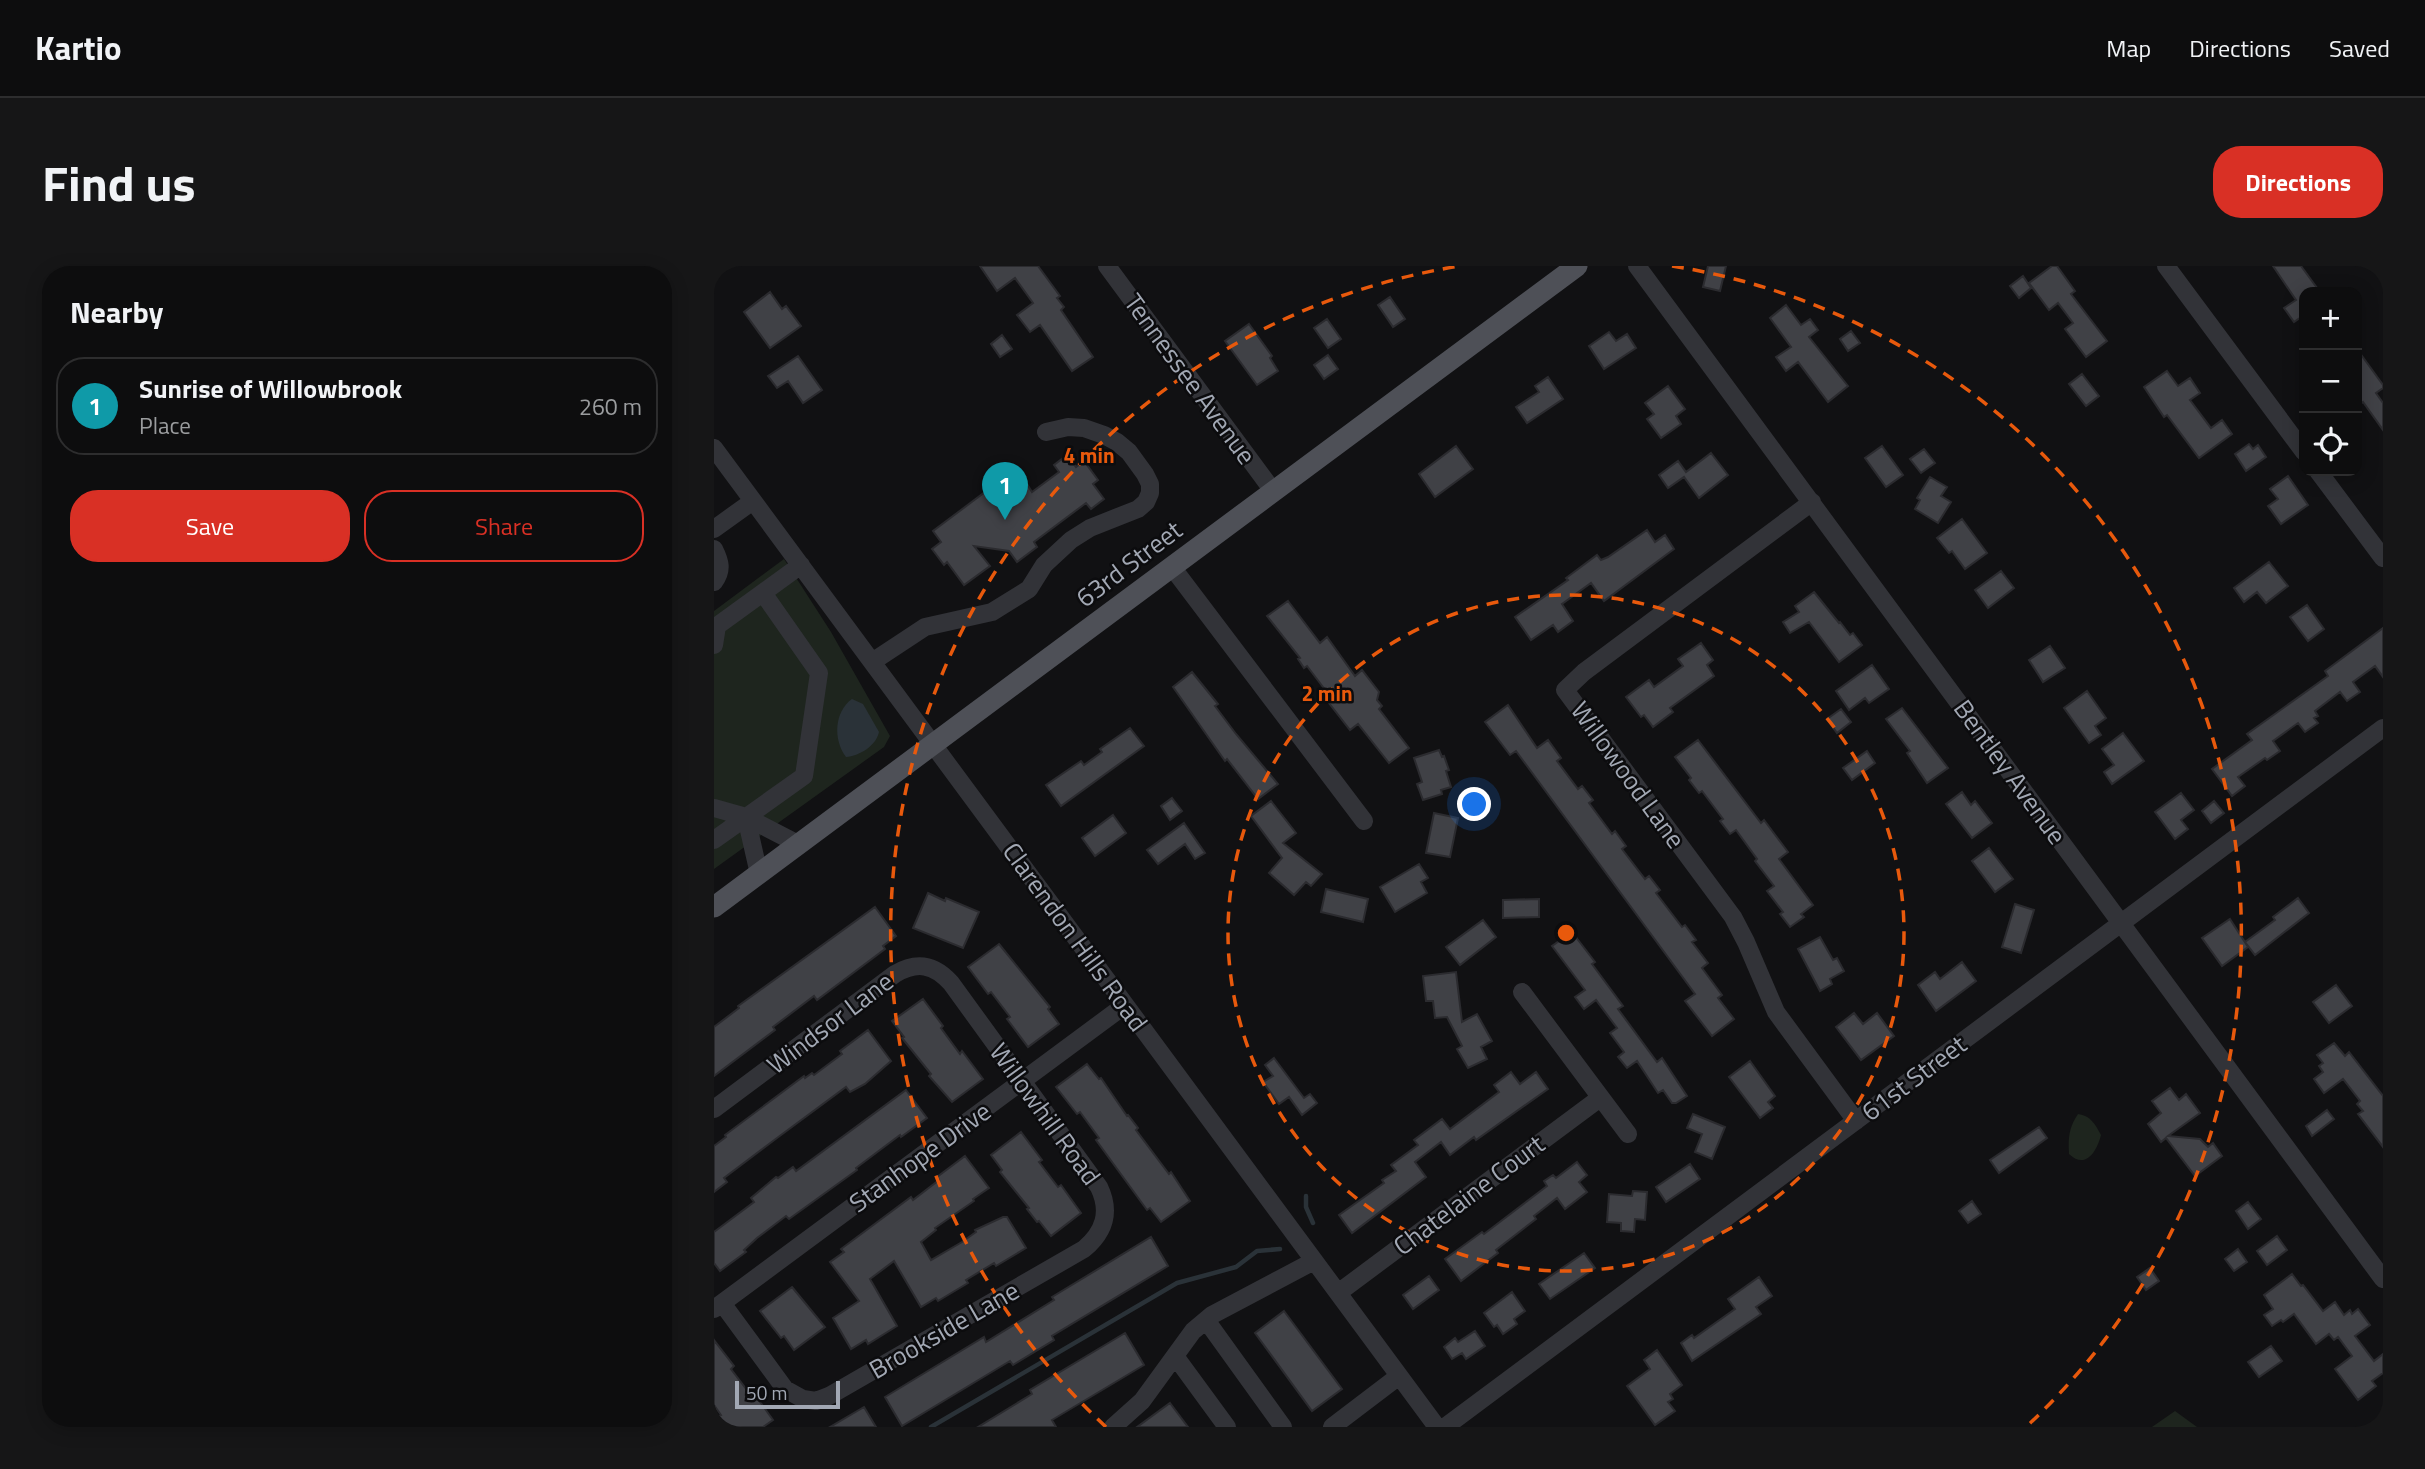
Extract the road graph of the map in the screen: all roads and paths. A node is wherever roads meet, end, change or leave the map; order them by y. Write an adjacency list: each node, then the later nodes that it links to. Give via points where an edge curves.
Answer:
1 (1107, 266): 9 (street, Tennessee Avenue)
2 (1577, 266): 9 (main road, 63rd Street)
3 (1637, 266): 11 (street, Bentley Avenue)
4 (2166, 266): 6 (street)
5 (1046, 432): 20 (street, via 1084,428 1117,442 1150,484 1146,502 1071,540 1049,559 1030,589 992,612 925,627)
6 (2299, 445)
7 (714, 448): 10 (street, Clarendon Hills Road)
8 (2322, 476): 14 (street)
9 (1273, 491): 16 (main road, 63rd Street)
10 (753, 501): 12 (street); 15 (street, Clarendon Hills Road)
11 (1812, 502): 30 (street, Bentley Avenue); 37 (street, Willowood Lane, via 1565,690 1733,917 1776,1012)
12 (714, 529)
13 (714, 549): 17 (street, via 720,560)
14 (2383, 558)
15 (801, 565): 18 (street); 20 (street, Clarendon Hills Road)
16 (1172, 567): 22 (main road, 63rd Street); 25 (street)
17 (714, 582)
18 (763, 593): 19 (street, via 717,626); 24 (street, via 819,673 804,776)
19 (714, 645)
20 (872, 662): 22 (street, Clarendon Hills Road)
21 (2383, 728): 30 (street, 61st Street)
22 (933, 744): 27 (main road, 63rd Street); 33 (street, Clarendon Hills Road)
23 (714, 808): 24 (street)
24 (746, 817): 26 (street); 27 (street); 28 (street)
25 (1364, 821)
26 (714, 840)
27 (798, 844): 28 (main road, 63rd Street)
28 (759, 874): 29 (main road, 63rd Street)
29 (714, 907)
30 (2122, 923): 37 (street, 61st Street); 41 (street, Bentley Avenue)
31 (951, 984): 34 (street, Willowhill Road); 36 (street, Windsor Lane, via 934,969 906,967)
32 (1522, 992): 35 (street)
33 (1125, 1005): 34 (street, Stanhope Drive); 40 (street, Clarendon Hills Road)
34 (1021, 1082): 39 (street, Willowhill Road, via 1102,1194 1102,1228); 43 (street, Stanhope Drive)
35 (1600, 1098): 38 (street); 42 (street, Chatelaine Court)
36 (714, 1109)
37 (1856, 1121): 52 (street, 61st Street)
38 (1628, 1134)
39 (1084, 1249): 43 (street, Brookside Lane, via 816,1401 785,1389)
40 (1314, 1261): 42 (street, Clarendon Hills Road); 44 (street)
41 (2383, 1279)
42 (1338, 1293): 46 (street, Clarendon Hills Road)
43 (718, 1306)
44 (1206, 1320): 45 (street); 49 (street)
45 (1175, 1356): 47 (street, via 1142,1401); 48 (street)
46 (1399, 1376): 50 (street); 51 (street, Clarendon Hills Road)
47 (1113, 1427)
48 (1227, 1427)
49 (1283, 1427)
50 (1332, 1427)
51 (1437, 1427)
52 (1445, 1427)

